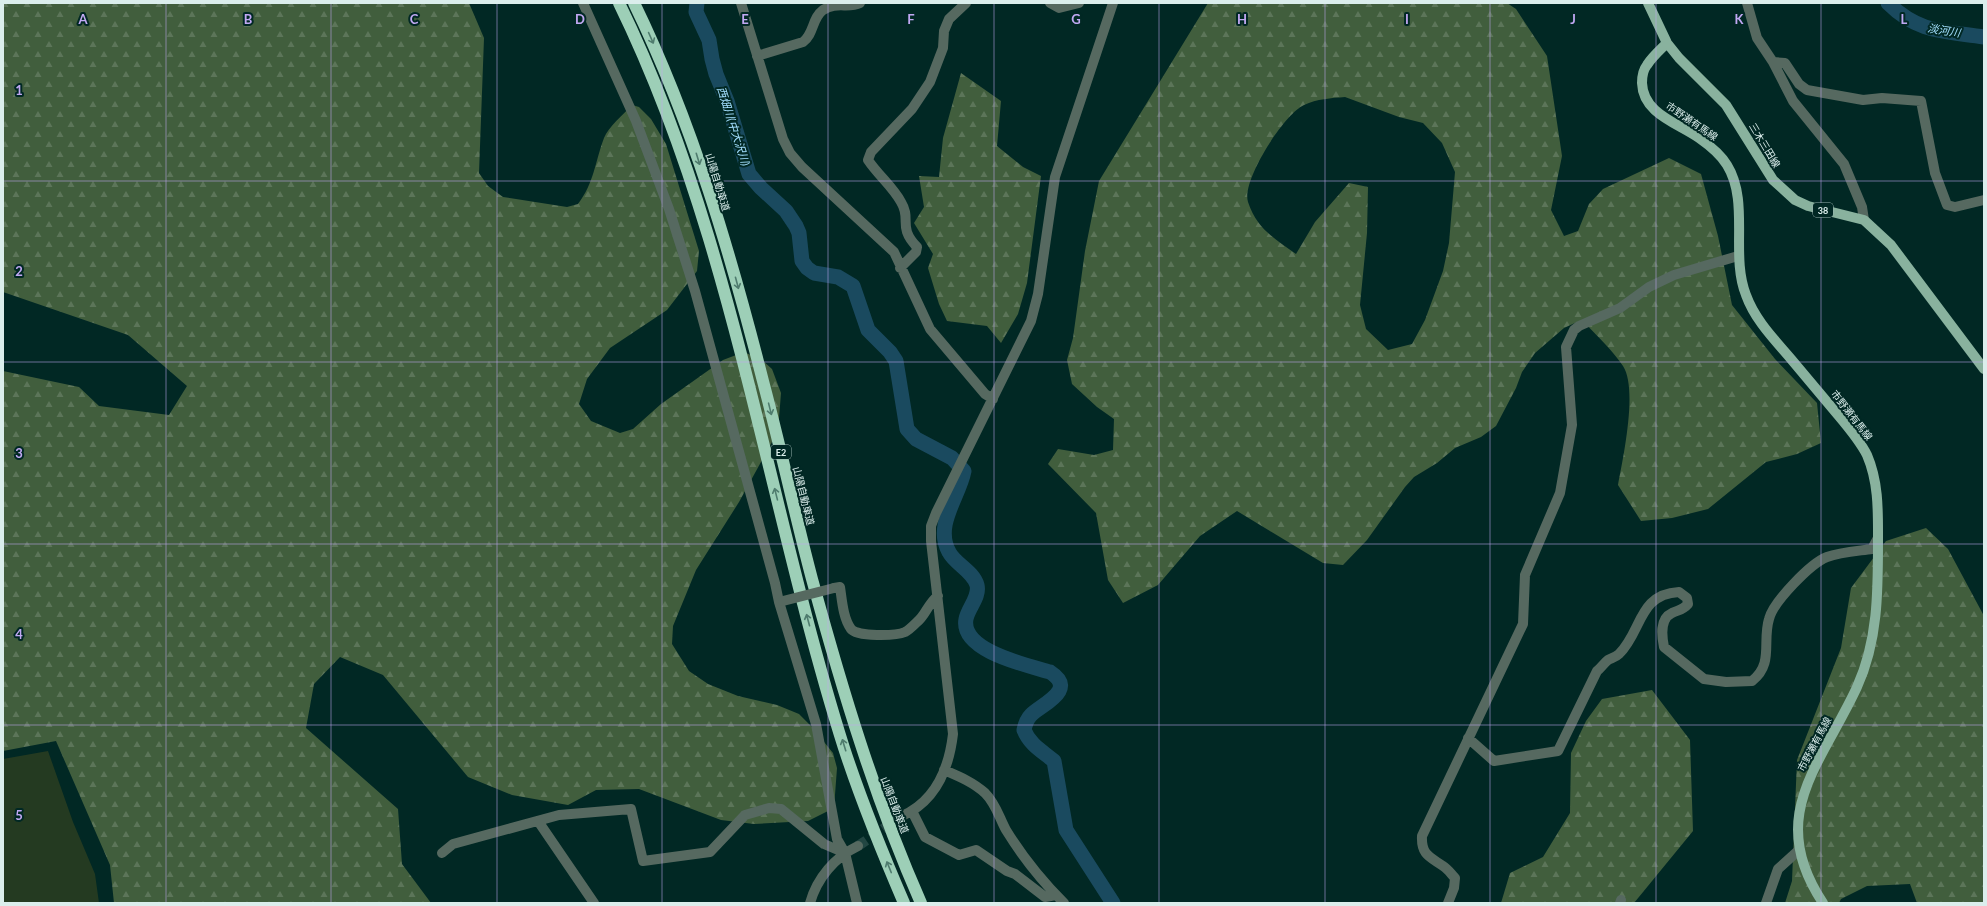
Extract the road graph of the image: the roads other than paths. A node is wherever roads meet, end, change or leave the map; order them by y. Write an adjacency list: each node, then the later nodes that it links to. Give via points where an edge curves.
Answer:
1 (583, 3): 23 (street, via 636,120 669,209 695,291)
2 (618, 3): 37 (highway, E2, one-way to 2, via 870,821 833,710 719,270 686,167 638,42)
3 (634, 3): 38 (highway, 山陽自動車道 / E2, one-way to 38, via 650,36 696,152 733,267 812,578 856,731 885,815)
4 (741, 3): 13 (street)
5 (860, 3): 13 (street, via 854,6 836,4 823,10 818,16 810,38)
6 (966, 3): 18 (street, via 946,25 943,48 930,82 912,109 871,152 868,160 901,202 905,210 905,230 918,247)
7 (1050, 3): 8 (street, via 1059,8)
8 (1079, 3)
9 (1114, 3): 20 (street, via 1055,177 1038,294 1031,321)
10 (1648, 3): 12 (main road, 三木三田線 / 38)
11 (1747, 3): 14 (street, via 1757,38)
12 (1667, 43): 16 (main road, 三木三田線 / 38, via 1726,105 1765,169 1784,191 1808,206); 17 (main road, 市野瀬有馬線, via 1645,66 1642,82 1645,98 1660,115 1698,137 1728,166 1736,189)
13 (757, 56): 18 (street, via 783,139 790,153 894,252)
14 (1773, 62): 15 (street, via 1785,63 1799,84 1807,90 1863,100 1882,98 1921,101 1935,173 1947,205 1955,207); 16 (street, via 1793,101 1844,164 1862,207)
15 (1984, 200)
16 (1864, 220): 19 (main road, 三木三田線 / 38, via 1890,244)
17 (1738, 256): 21 (main road, 市野瀬有馬線, via 1743,288 1758,320 1854,434 1866,454 1874,475 1877,495); 24 (street, via 1674,275 1649,287 1620,308 1579,326 1567,342 1572,425 1560,493 1525,574 1523,624)
18 (900, 268): 20 (street, via 937,340 985,394)
19 (1984, 369)
20 (993, 398): 22 (street, via 931,526)
21 (1878, 538): 24 (street, via 1872,549 1827,557 1812,565 1774,606 1769,618 1763,669 1752,681 1726,682 1704,679 1664,647 1664,621 1669,614 1684,609 1688,604 1687,598 1679,592 1671,593 1656,598 1645,610 1627,644 1618,655 1607,660 1597,671 1558,751 1494,761); 30 (main road, 市野瀬有馬線, via 1877,612 1867,661 1858,686 1805,788 1800,809)
22 (938, 596): 23 (street, bridge, via 932,600 919,621 904,632 863,635 850,628 840,587); 25 (street, via 953,734 951,753)
23 (781, 602): 32 (street, via 816,724 837,839)
24 (1468, 738): 40 (street, via 1422,836 1421,846 1424,852 1434,862 1444,866 1455,878)
25 (944, 770): 26 (street, via 937,787); 33 (street, via 974,784 994,804 1006,829 1027,861)
26 (912, 811): 27 (street); 33 (street, via 925,837 959,855 976,850 1015,874 1045,897)
27 (902, 816)
28 (538, 821): 31 (street, via 454,844); 32 (street, via 559,815 631,809 642,860 710,852 746,815 769,808 781,809 824,844); 34 (street)
29 (858, 846): 32 (street)
30 (1799, 850): 41 (street, via 1778,869); 42 (main road, 市野瀬有馬線, via 1805,872)
31 (442, 853)
32 (845, 853): 35 (street, via 819,880); 36 (street)
33 (1056, 895): 39 (street)
34 (594, 903)
35 (810, 903)
36 (857, 903)
37 (904, 903)
38 (921, 903)
39 (1064, 903)
40 (1448, 903)
41 (1766, 903)
42 (1824, 903)

